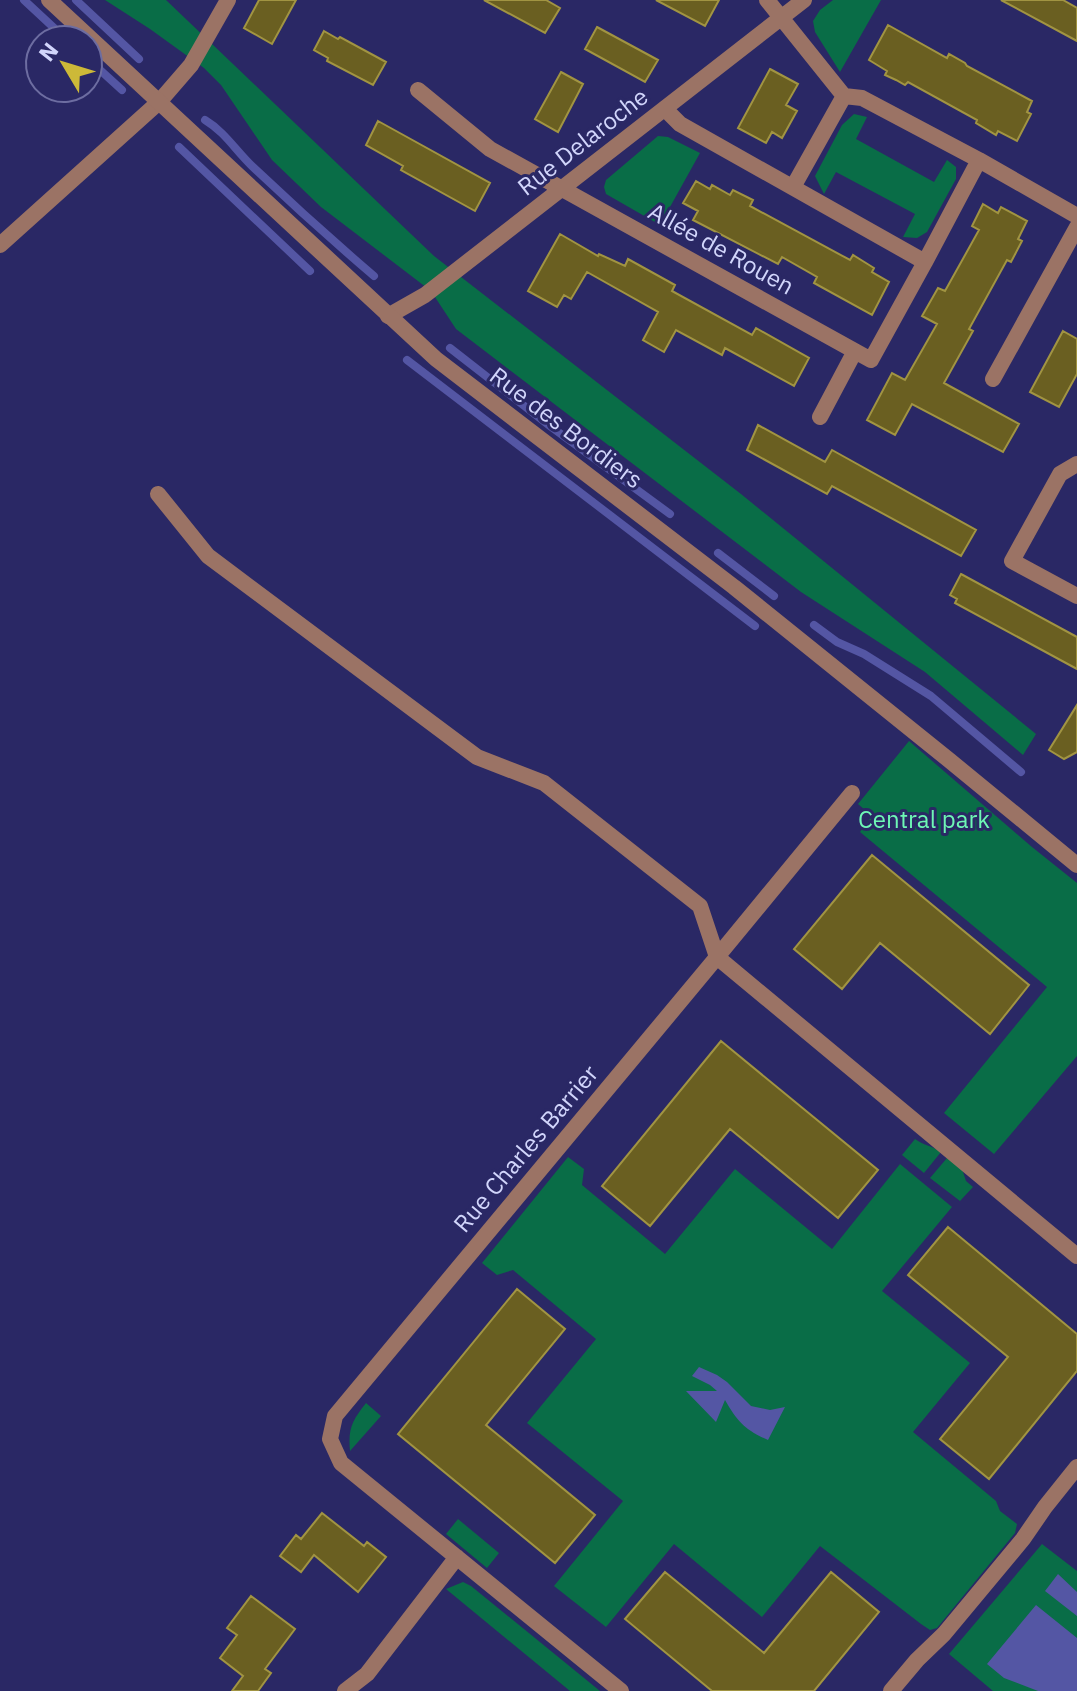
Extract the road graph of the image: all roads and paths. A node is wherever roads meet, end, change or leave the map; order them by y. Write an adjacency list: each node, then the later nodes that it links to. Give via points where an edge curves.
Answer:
1 (49, 0): 8 (street, Rue des Bordiers)
2 (228, 0): 8 (street, via 191,65)
3 (767, 0): 5 (street)
4 (804, 0): 5 (street, Rue Delaroche)
5 (782, 18): 7 (street); 9 (street, Rue Delaroche)
6 (418, 90): 12 (street, Allée de Rouen, via 490,149)
7 (844, 96): 10 (street, via 862,98); 11 (street)
8 (159, 102): 15 (street); 17 (street, Rue des Bordiers)
9 (665, 109): 11 (street, via 680,124); 12 (street, Rue Delaroche)
10 (979, 160): 13 (street); 16 (street)
11 (793, 187): 16 (street)
12 (562, 188): 17 (street, Rue Delaroche, via 425,295); 18 (street, Allée de Rouen)
13 (1077, 216)
14 (1077, 227): 19 (street)
15 (0, 245)
16 (925, 262): 18 (street, via 871,360)
17 (388, 316): 25 (street, Rue des Bordiers)
18 (855, 351): 20 (street)
19 (993, 379)
20 (820, 417)
21 (1077, 464): 23 (street, via 1060,474 1012,561)
22 (158, 494): 26 (street, via 208,556 477,757 544,783 700,906)
23 (1077, 596)
24 (852, 793): 26 (street, Rue Charles Barrier)
25 (1077, 865)
26 (717, 957): 27 (street); 29 (street, Rue Charles Barrier, via 335,1416 330,1439 341,1463)
27 (1077, 1256)
28 (1077, 1467): 32 (street, via 1023,1539)
29 (457, 1557): 30 (street, via 367,1674); 31 (street, Rue Charles Barrier)
30 (345, 1691)
31 (621, 1691)
32 (891, 1691)

